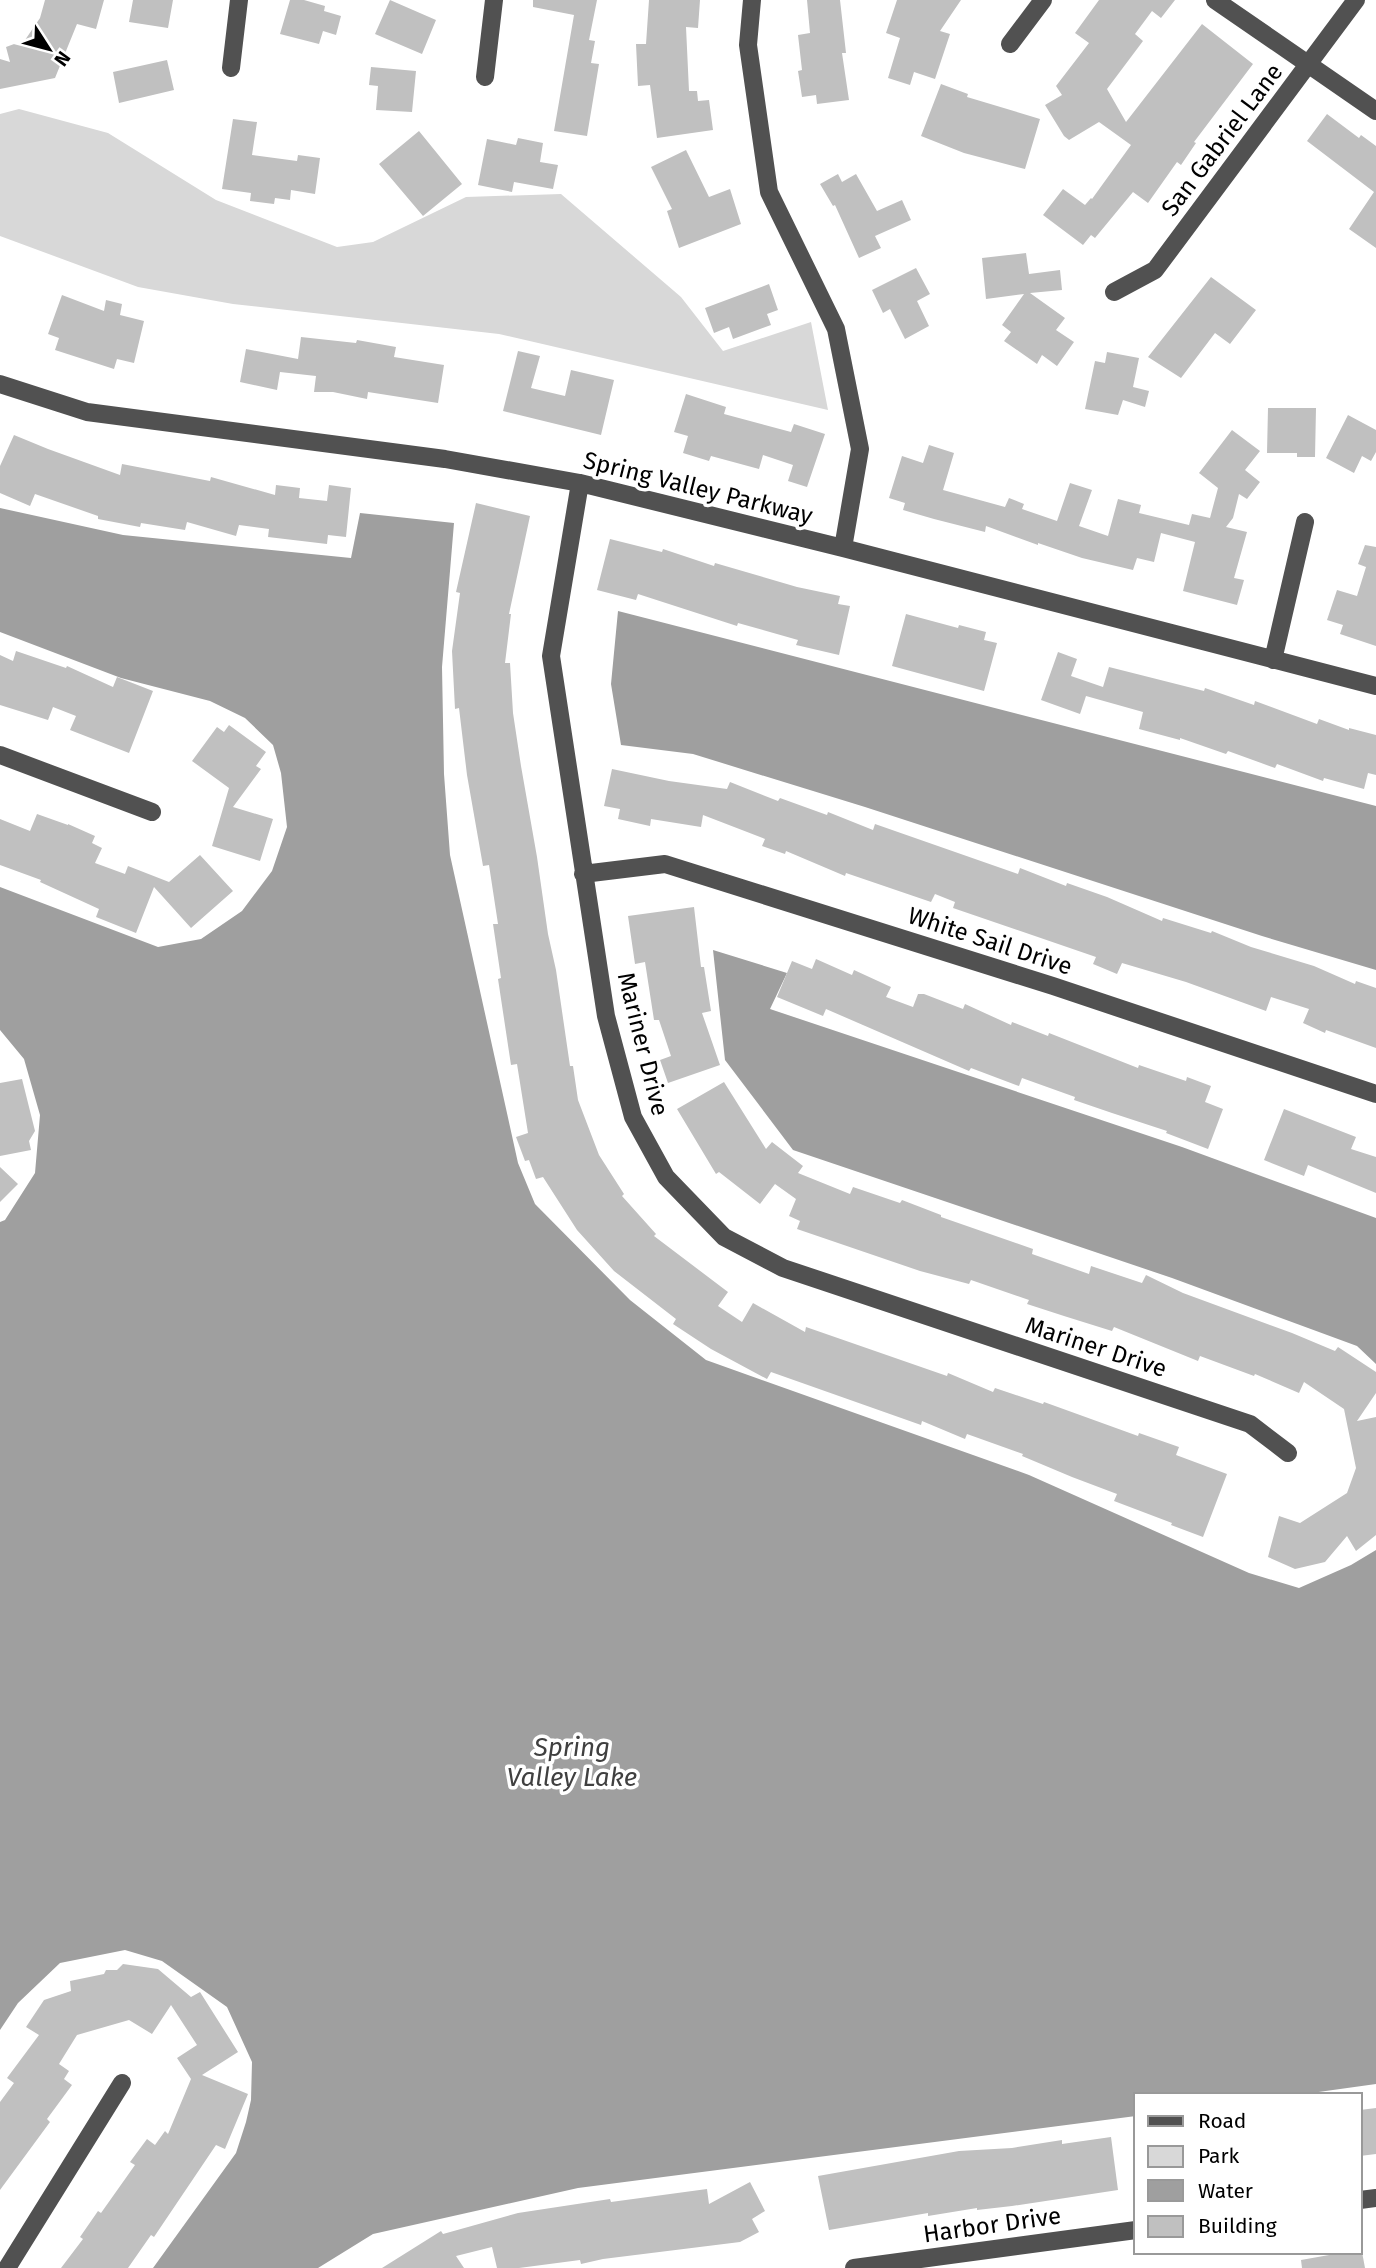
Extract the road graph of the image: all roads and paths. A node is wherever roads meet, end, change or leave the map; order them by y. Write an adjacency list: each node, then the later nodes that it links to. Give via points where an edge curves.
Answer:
1 (239, 0): 9 (street)
2 (494, 0): 10 (street)
3 (752, 0): 16 (street, via 748,45 769,192 836,329 860,449)
4 (1043, 0): 7 (street)
5 (1215, 0): 8 (street)
6 (1356, 0): 8 (street, San Gabriel Lane)
7 (1010, 44)
8 (1310, 64): 11 (street); 12 (street, San Gabriel Lane, via 1155,271)
9 (232, 68)
10 (485, 77)
11 (1376, 111)
12 (1114, 292)
13 (0, 384): 14 (street, Spring Valley Parkway, via 87,412 444,459)
14 (580, 483): 16 (street, Spring Valley Parkway); 21 (street, Mariner Drive, via 551,656)
15 (1305, 522): 17 (street)
16 (843, 548): 17 (street, Spring Valley Parkway)
17 (1273, 660): 18 (street, Spring Valley Parkway)
18 (1376, 686)
19 (0, 755): 20 (street)
20 (152, 812)
21 (583, 874): 22 (street, White Sail Drive, via 665,864); 23 (street, Mariner Drive, via 606,1016 633,1117 666,1177 724,1237 783,1268 1250,1424)
22 (1376, 1094)
23 (1288, 1453)
24 (122, 2083): 26 (street)
25 (1134, 2230): 27 (street, Harbor Drive)
26 (7, 2268)
27 (854, 2268)

